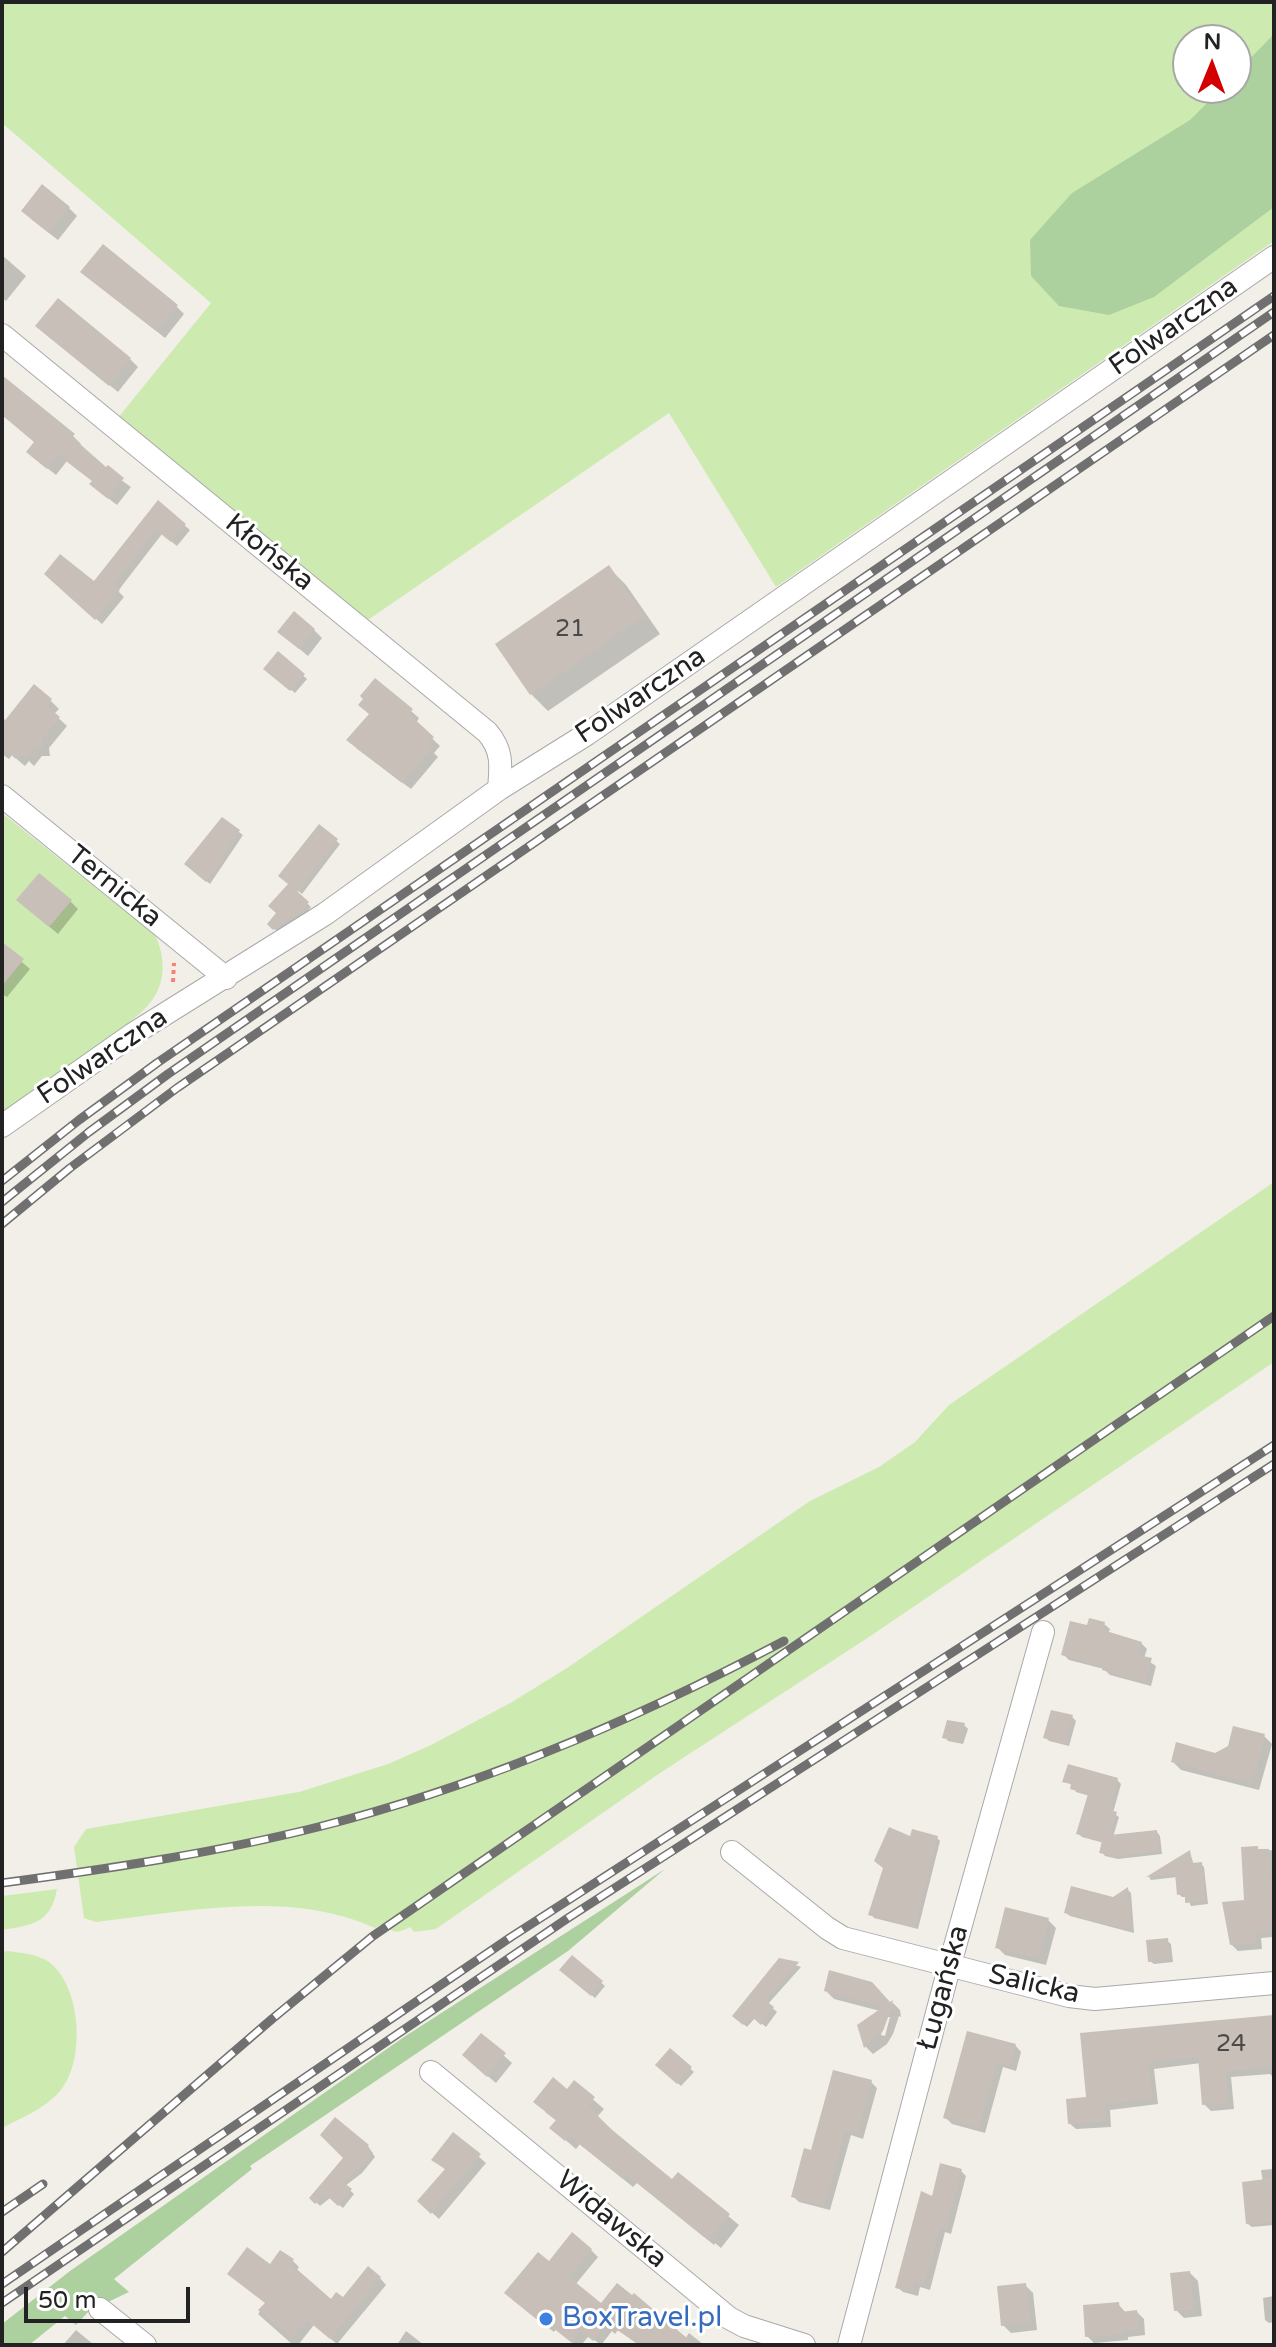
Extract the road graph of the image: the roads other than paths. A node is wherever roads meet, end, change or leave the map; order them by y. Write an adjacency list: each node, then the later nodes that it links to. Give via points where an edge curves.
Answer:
1 (1274, 257): 3 (street, Folwarczna, via 587,734)
2 (2, 335): 3 (street, Kłońska, via 487,732 501,759)
3 (499, 789): 5 (street, Folwarczna)
4 (2, 796): 5 (street, Ternicka)
5 (226, 978): 6 (street, Folwarczna, via 133,1034)
6 (2, 1126)
7 (1043, 1632): 9 (street, Ługańska)
8 (732, 1852): 9 (street, Salicka, via 843,1938)
9 (950, 1964): 10 (street, Salicka, via 1095,1999); 15 (street, Ługańska)
10 (1274, 1983)
11 (431, 2072): 14 (street, Widawska, via 729,2318)
12 (100, 2309): 13 (street)
13 (145, 2345)
14 (804, 2345)
15 (849, 2345)

